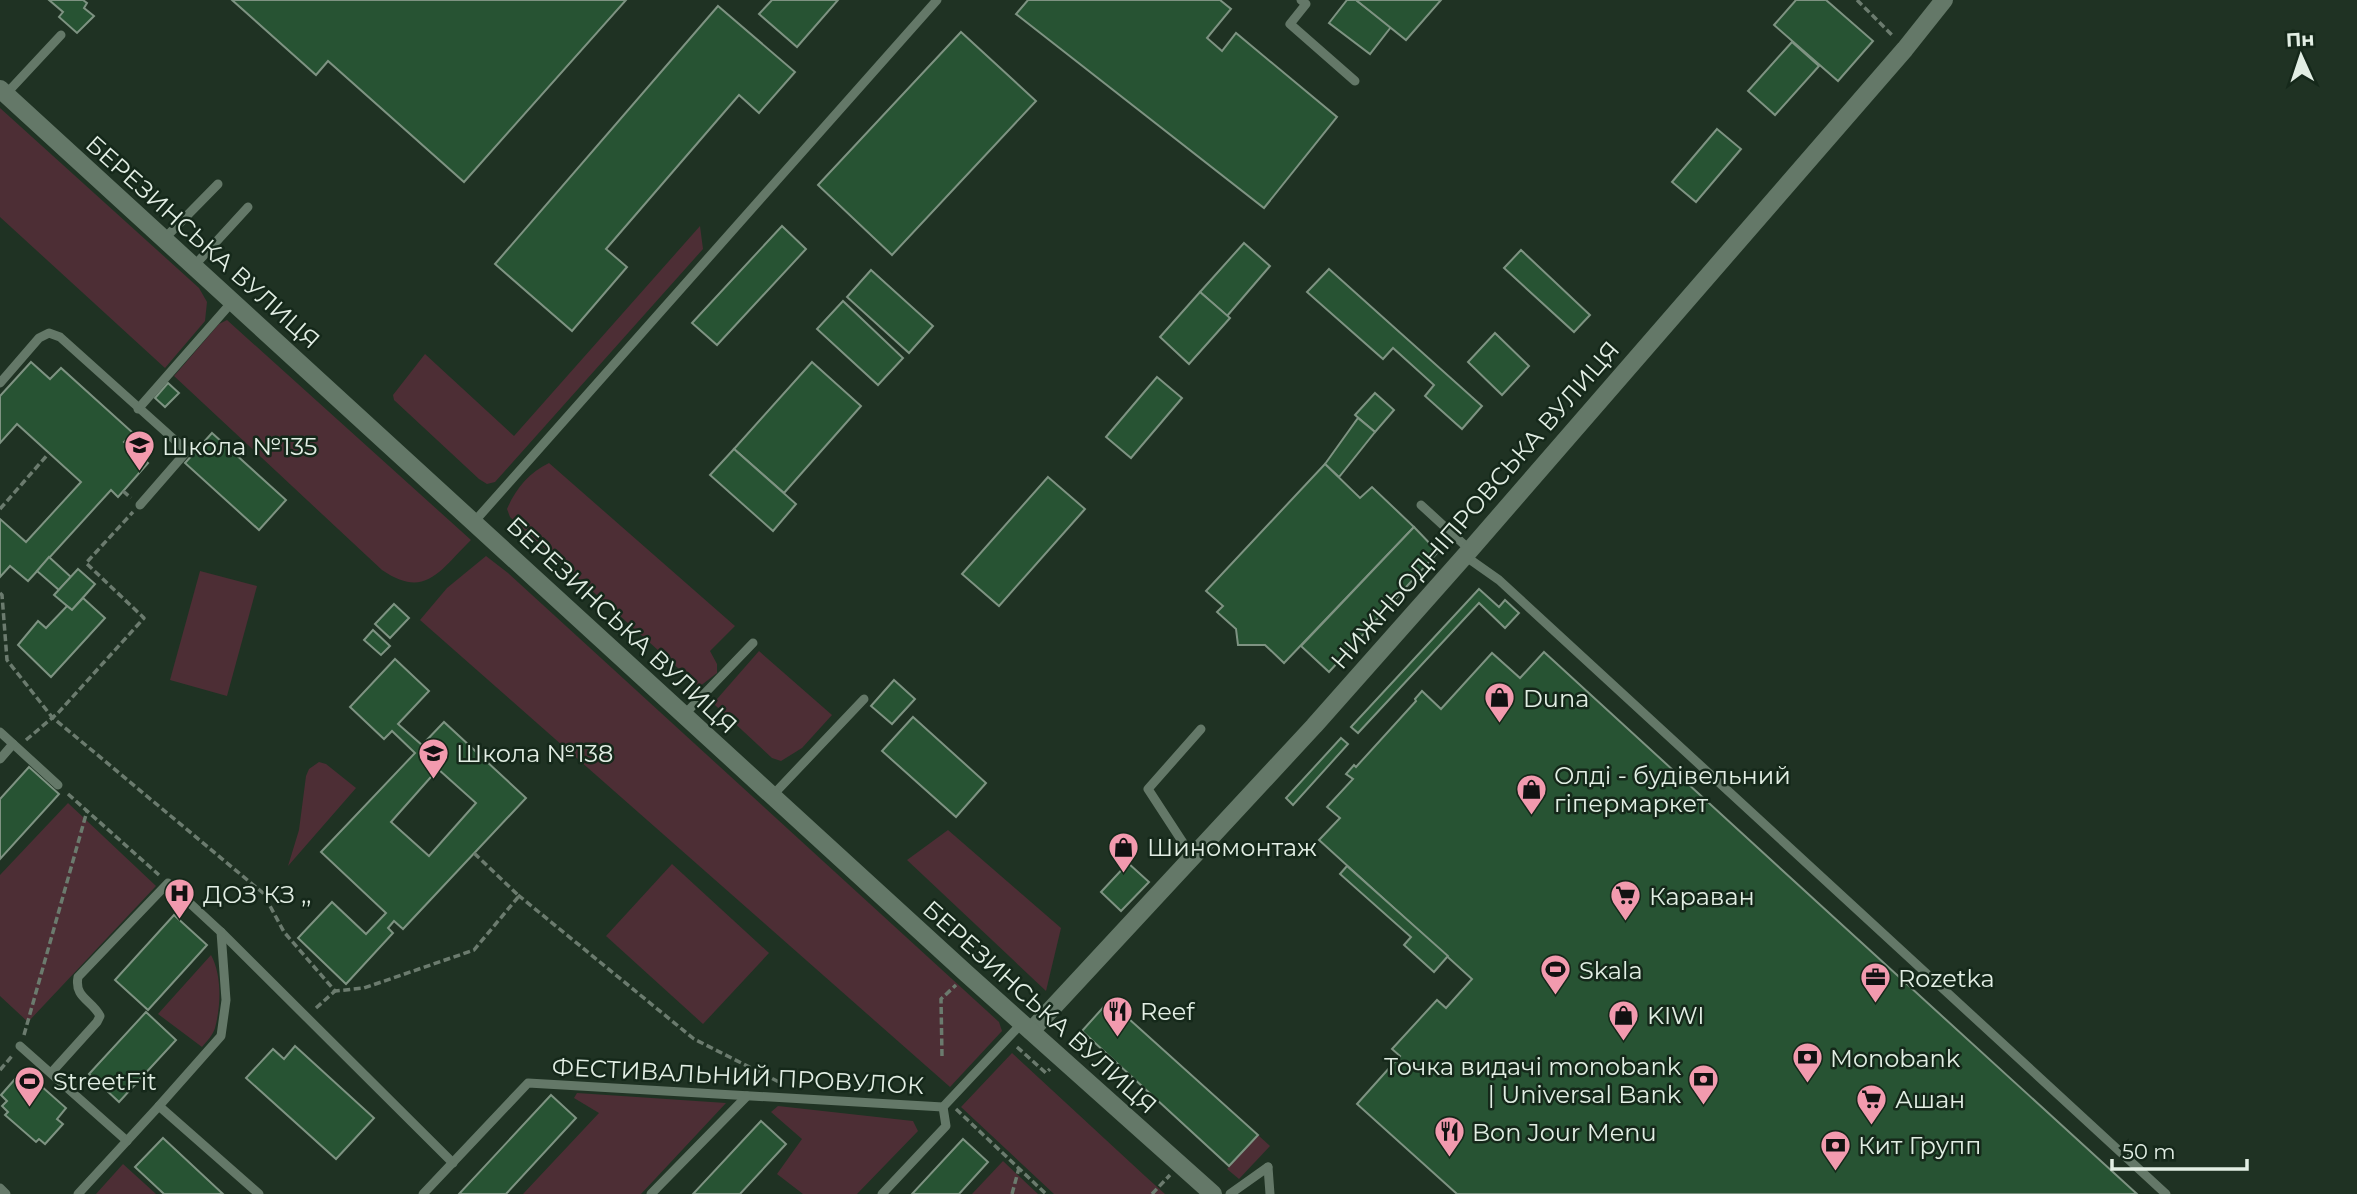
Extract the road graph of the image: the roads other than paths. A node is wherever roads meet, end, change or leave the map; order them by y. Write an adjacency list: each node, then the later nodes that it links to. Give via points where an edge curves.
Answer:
1 (937, 0): 16 (lane)
2 (1301, 0): 5 (lane, via 1306,4 1290,24)
3 (1944, 0): 17 (street, НИЖНЬОДНІПРОВСЬКА ВУЛИЦЯ)
4 (61, 35): 6 (lane)
5 (1355, 81)
6 (3, 92): 9 (street, БЕРЕЗИНСЬКА ВУЛИЦЯ)
7 (218, 184): 9 (lane)
8 (248, 207): 10 (lane)
9 (164, 239): 10 (street, БЕРЕЗИНСЬКА ВУЛИЦЯ)
10 (194, 266): 11 (street, БЕРЕЗИНСЬКА ВУЛИЦЯ)
11 (232, 302): 13 (lane); 16 (street, БЕРЕЗИНСЬКА ВУЛИЦЯ)
12 (0, 383): 13 (lane, via 39,338 49,333 60,337)
13 (138, 409): 14 (lane, via 187,451)
14 (140, 505)
15 (1421, 505): 17 (lane)
16 (474, 522): 20 (street, БЕРЕЗИНСЬКА ВУЛИЦЯ)
17 (1467, 553): 27 (street, НИЖНЬОДНІПРОВСЬКА ВУЛИЦЯ); 47 (lane)
18 (752, 642): 20 (lane)
19 (864, 698): 26 (lane)
20 (683, 716): 26 (street, БЕРЕЗИНСЬКА ВУЛИЦЯ)
21 (1201, 729): 27 (lane, via 1148,789)
22 (0, 732): 23 (lane)
23 (15, 746): 24 (lane); 25 (lane)
24 (0, 759)
25 (58, 785)
26 (772, 796): 29 (street, БЕРЕЗИНСЬКА ВУЛИЦЯ)
27 (1193, 858): 29 (street, НИЖНЬОДНІПРОВСЬКА ВУЛИЦЯ)
28 (220, 932): 31 (lane, via 168,883 78,977 80,995 100,1016); 34 (lane, via 226,1000 221,1036); 36 (lane)
29 (1026, 1027): 33 (lane, ФЕСТИВАЛЬНИЙ ПРОВУЛОК); 44 (street, БЕРЕЗИНСЬКА ВУЛИЦЯ)
30 (20, 1046): 31 (lane)
31 (51, 1073): 35 (lane)
32 (747, 1096): 33 (lane, ФЕСТИВАЛЬНИЙ ПРОВУЛОК); 36 (lane, ФЕСТИВАЛЬНИЙ ПРОВУЛОК, via 528,1083); 42 (lane)
33 (945, 1104): 43 (lane, via 946,1126)
34 (159, 1106): 35 (lane); 40 (lane)
35 (127, 1141): 39 (lane)
36 (453, 1163): 41 (lane, ФЕСТИВАЛЬНИЙ ПРОВУЛОК)
37 (0, 1188): 38 (lane)
38 (6, 1194)
39 (78, 1194)
40 (258, 1194)
41 (423, 1194)
42 (651, 1194)
43 (882, 1194)
44 (1213, 1194)
45 (1230, 1194): 46 (lane, via 1268,1167)
46 (1270, 1194)
47 (2166, 1194)

